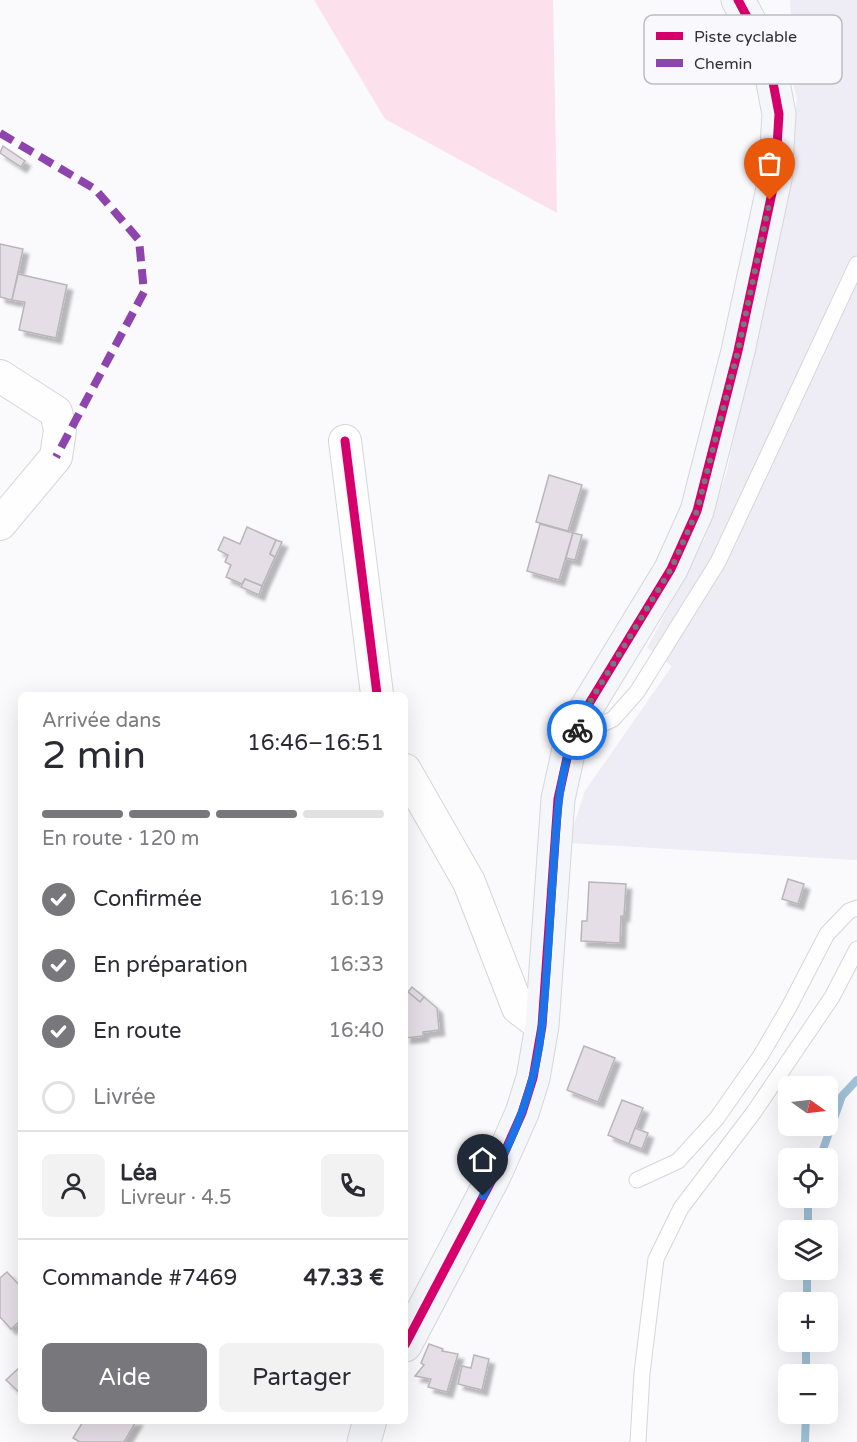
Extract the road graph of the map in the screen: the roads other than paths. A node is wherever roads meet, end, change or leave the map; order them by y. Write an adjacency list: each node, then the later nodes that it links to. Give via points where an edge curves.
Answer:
1 (738, 0): 2 (street)
2 (746, 15)
3 (773, 84): 9 (street, via 779,114 775,179 738,351 697,511 671,569 587,707)
4 (857, 264): 9 (lane, via 718,562 637,692 613,719 594,729)
5 (0, 376): 7 (street, via 56,412 60,430 56,457)
6 (345, 441): 8 (street)
7 (0, 524)
8 (377, 692)
9 (579, 727): 13 (street, via 568,749 558,799)
10 (408, 775): 13 (street, via 469,882 518,1008)
11 (857, 909): 14 (lane, via 849,910 827,934 789,1007 717,1118 678,1161)
12 (857, 949): 18 (lane, via 832,997 754,1112 681,1208 656,1259)
13 (542, 1026): 15 (street, via 522,1113 494,1176)
14 (637, 1180)
15 (408, 1339)
16 (369, 1424): 17 (street)
17 (364, 1442)
18 (638, 1442)

